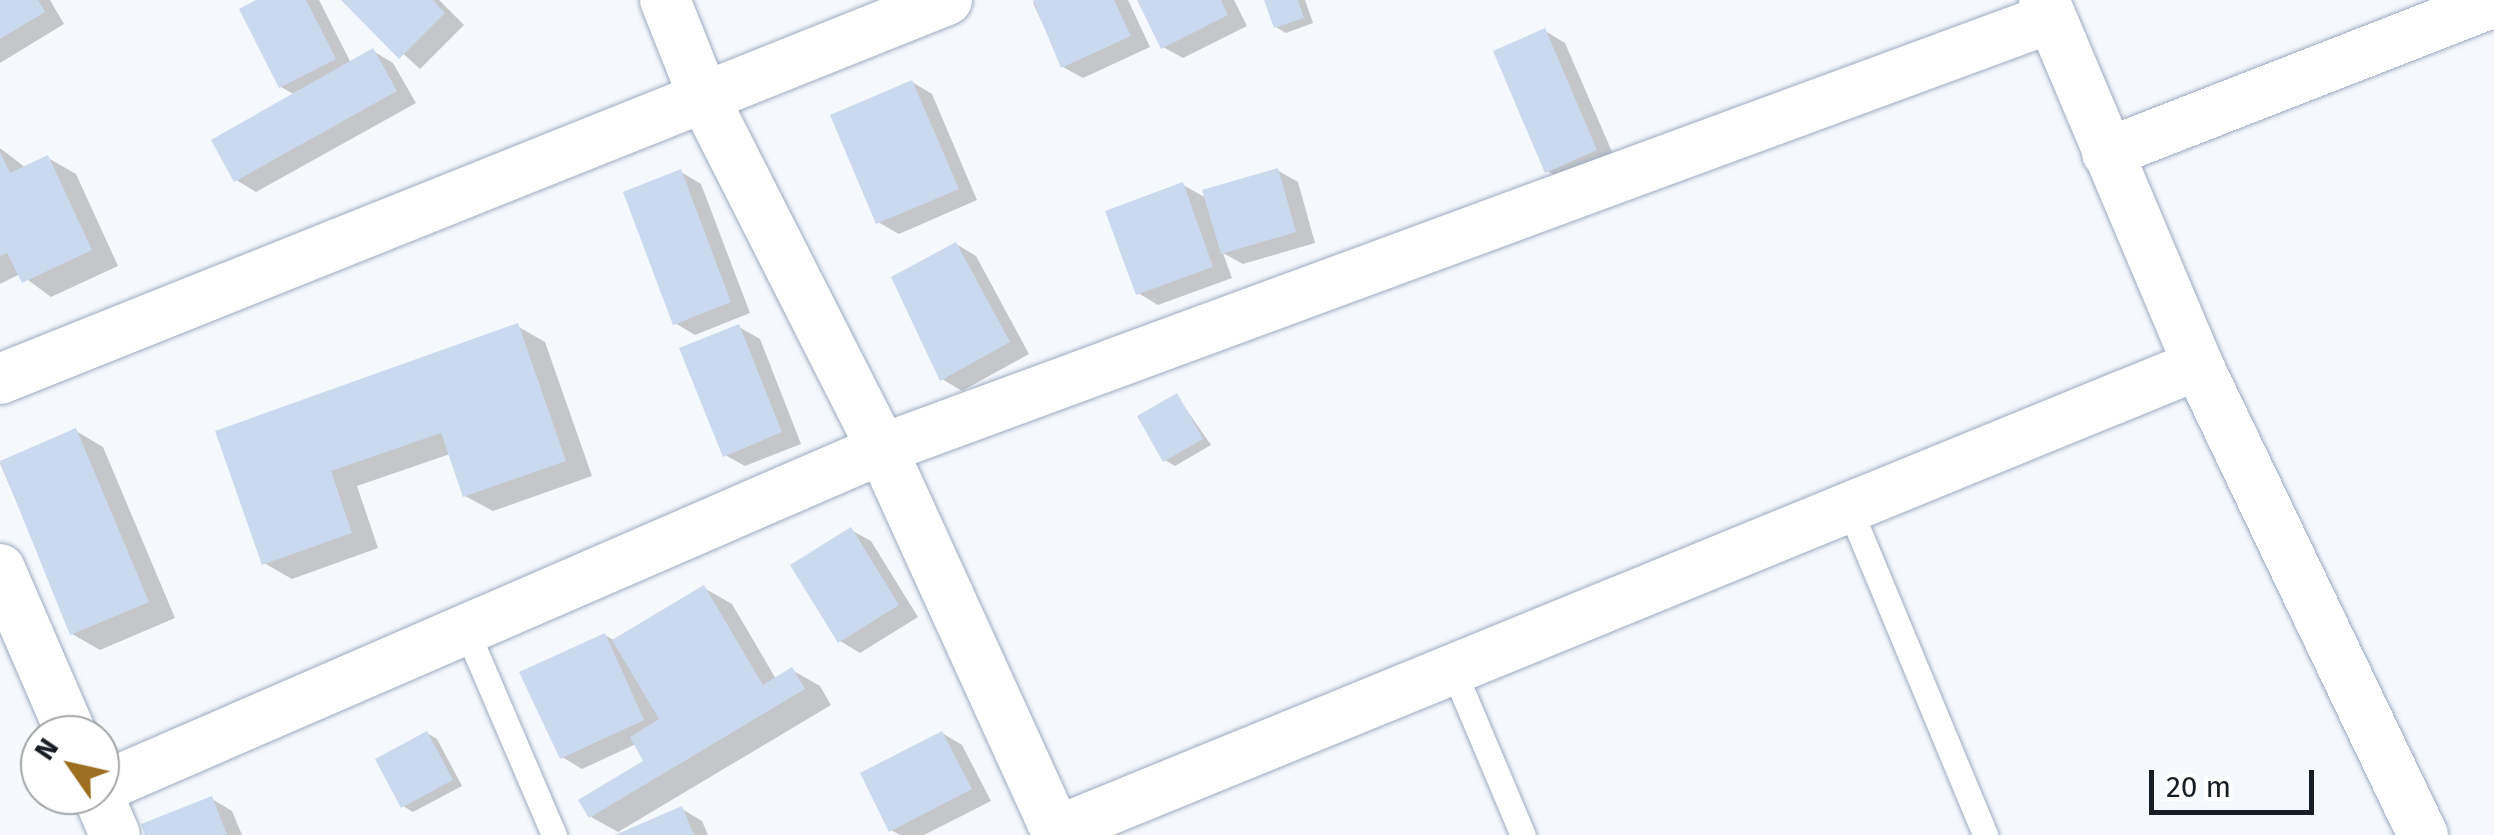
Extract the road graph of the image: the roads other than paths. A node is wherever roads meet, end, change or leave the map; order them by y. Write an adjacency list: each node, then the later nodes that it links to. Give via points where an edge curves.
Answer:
1 (665, 0): 5 (street)
2 (947, 0): 5 (street)
3 (2494, 2): 6 (street)
4 (2048, 9): 6 (street); 9 (street)
5 (704, 98): 8 (street); 9 (street)
6 (2107, 153): 7 (street)
7 (2198, 365): 10 (street); 20 (street)
8 (0, 380)
9 (882, 449): 12 (street); 16 (street)
10 (1850, 510): 13 (street); 19 (lane)
11 (0, 569): 14 (street)
12 (467, 632): 15 (street); 17 (lane)
13 (1454, 672): 16 (street); 18 (lane)
14 (63, 715)
15 (120, 783)
16 (1058, 833)
17 (554, 835)
18 (1524, 835)
19 (1985, 835)
20 (2423, 835)

